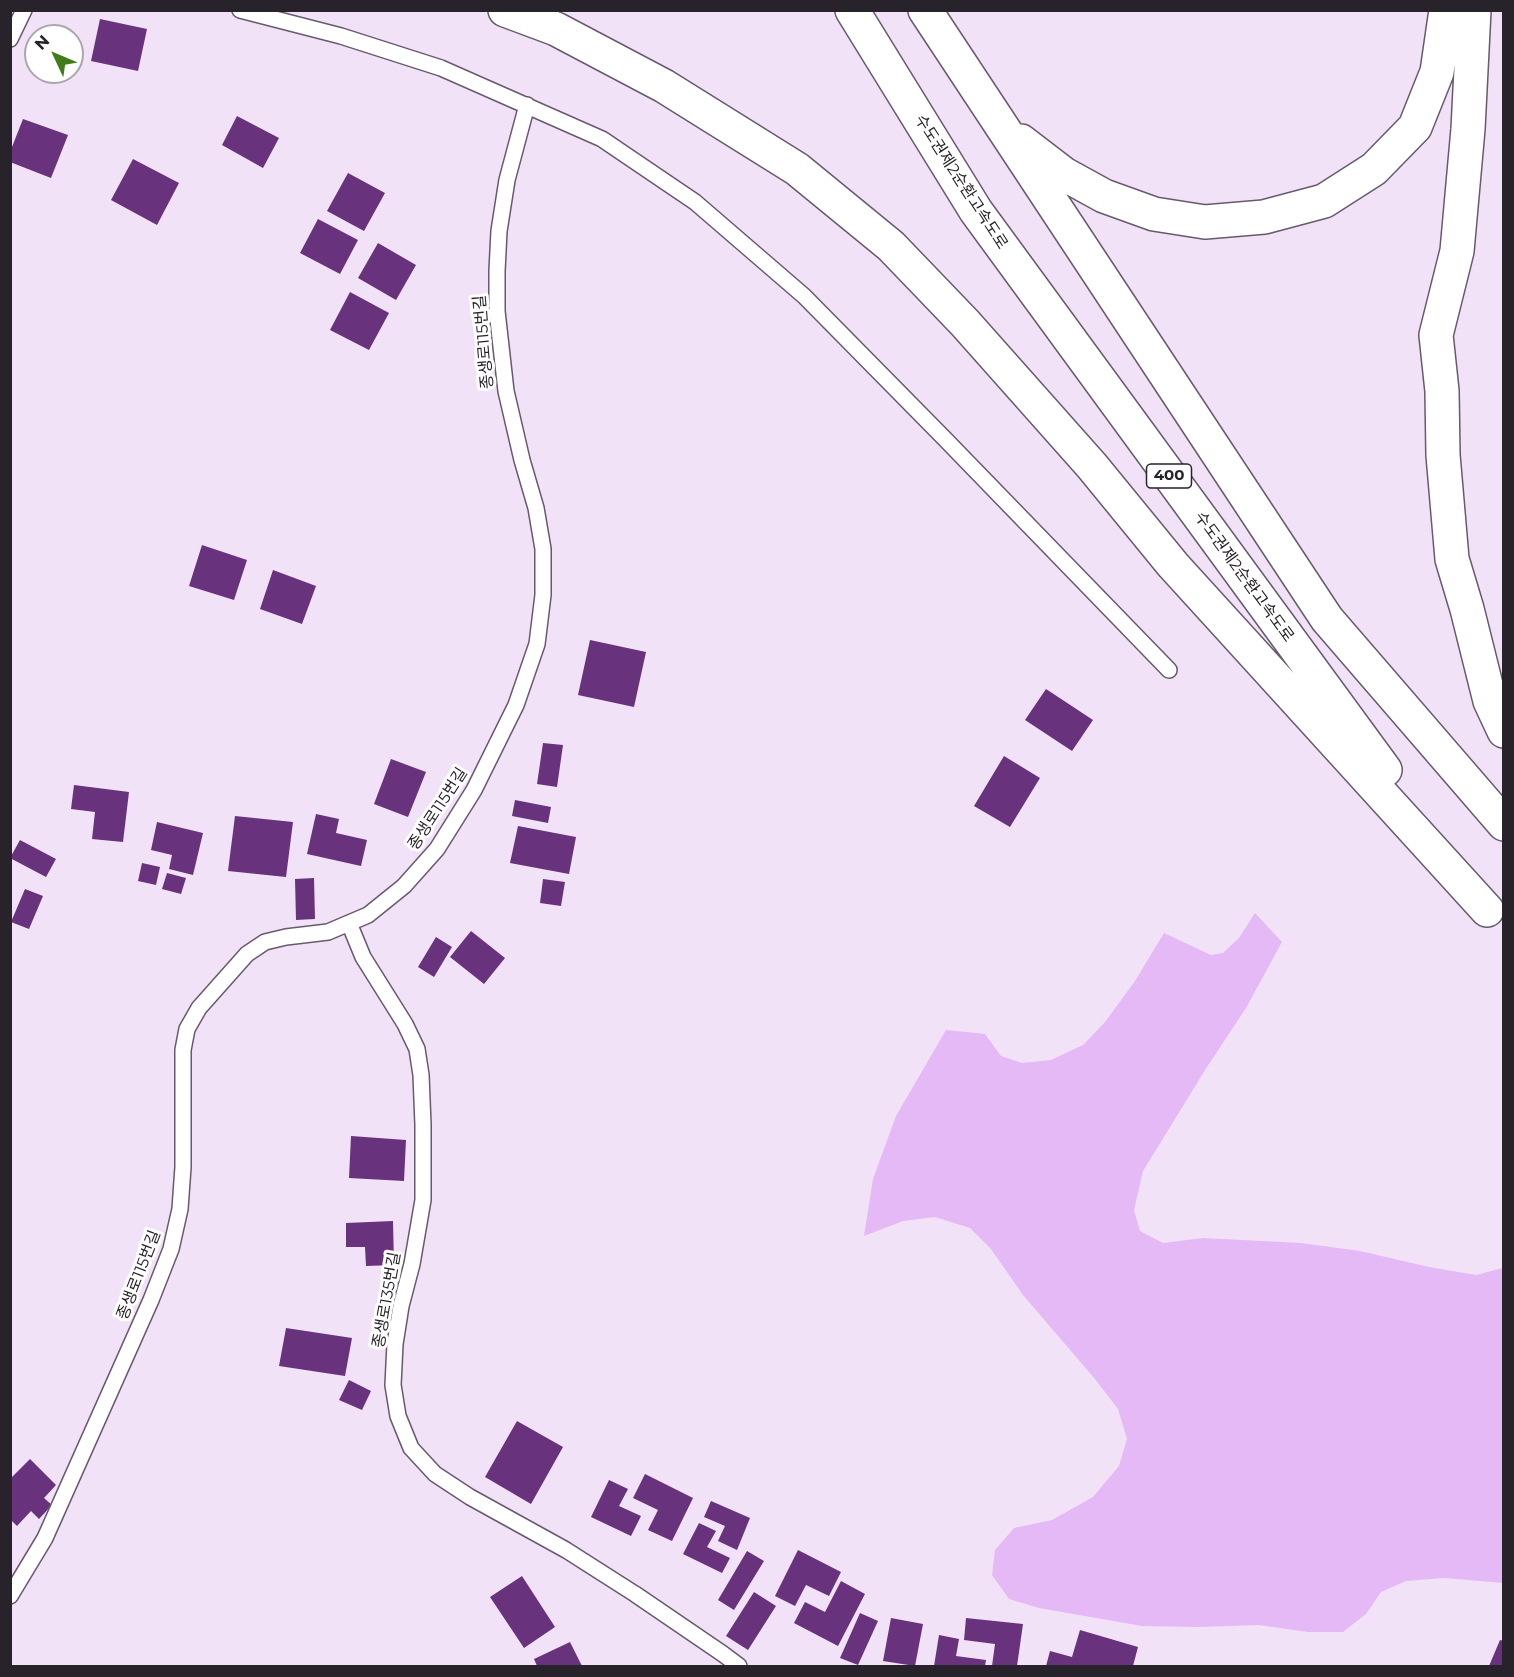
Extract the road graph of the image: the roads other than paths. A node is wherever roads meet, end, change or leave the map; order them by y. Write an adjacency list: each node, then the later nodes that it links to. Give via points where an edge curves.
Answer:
1 (24, 10): 8 (lane)
2 (240, 10): 9 (lane, via 341,36 441,68)
3 (505, 10): 13 (highway, via 556,29 664,86 797,169 891,246)
4 (852, 10): 13 (highway, 수도권제2순환고속도로 / 400, via 976,211)
5 (925, 10): 6 (highway, via 1003,127 1064,174 1104,196 1154,214 1205,222 1264,218 1324,201 1374,169 1415,127 1437,72); 12 (highway, via 1327,619)
6 (1446, 10)
7 (1474, 10): 11 (highway, via 1457,251 1437,335 1452,559 1490,701)
8 (10, 39)
9 (527, 105): 10 (lane, via 602,139 695,202 804,296); 14 (lane, 종생로115번길, via 507,180 499,231 497,311 506,391 543,549 537,644 516,705 474,790 437,849 404,886 368,915)
10 (1169, 670)
11 (1503, 731)
12 (1503, 824)
13 (1495, 920)
14 (349, 923): 15 (lane, 종생로115번길, via 328,932 265,942 247,954 199,1008 187,1029 183,1050 181,1198 171,1249 50,1528); 16 (lane, 종생로135번길, via 363,957 405,1024 420,1066 423,1200 396,1334 393,1385 398,1416 411,1448 435,1474 625,1587)
15 (10, 1596)
16 (739, 1666)

